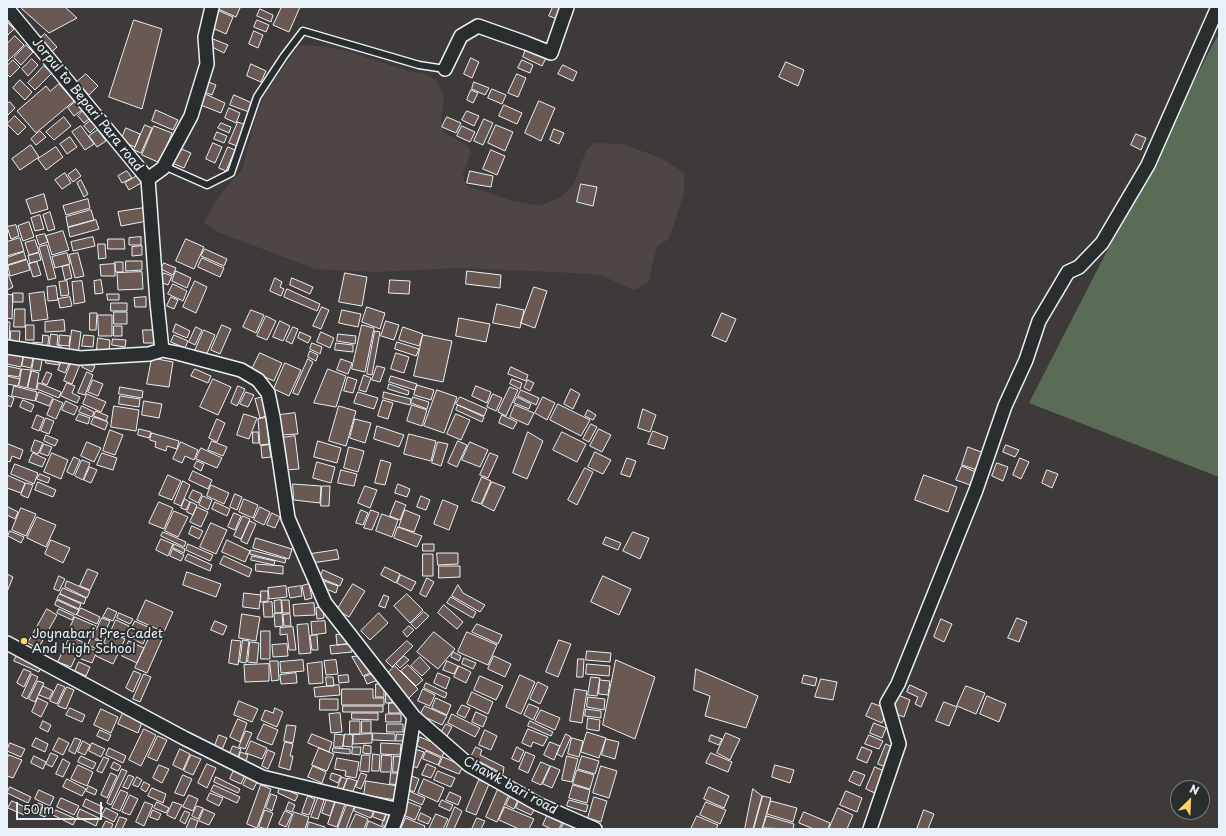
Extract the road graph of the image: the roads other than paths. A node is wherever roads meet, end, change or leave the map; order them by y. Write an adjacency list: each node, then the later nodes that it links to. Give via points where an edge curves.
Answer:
1 (212, 7): 6 (street, via 205,37 207,64 190,116)
2 (567, 7): 5 (street, via 551,53 478,26 461,36)
3 (1218, 7): 15 (street, via 1148,165 1102,242 1079,267 1068,272 1039,321 1026,360 1005,406 976,490 898,684 887,703 899,744)
4 (7, 8): 7 (street, Jorpul to Bepari Para road)
5 (445, 69): 6 (lane, via 419,65 303,31 256,97 231,173 207,185)
6 (164, 166): 7 (street)
7 (148, 179): 9 (street, Jorpul to Bepari Para road)
8 (7, 347): 9 (street, via 80,358 149,354)
9 (162, 350): 11 (street, via 241,370 258,380 268,392 274,417 288,518 325,603)
10 (7, 643): 12 (street, via 262,777)
11 (414, 717): 12 (street); 14 (street, Chawk bari road, via 468,765 538,804)
12 (399, 810): 13 (street)
13 (392, 829)
14 (595, 829)
15 (870, 829)

